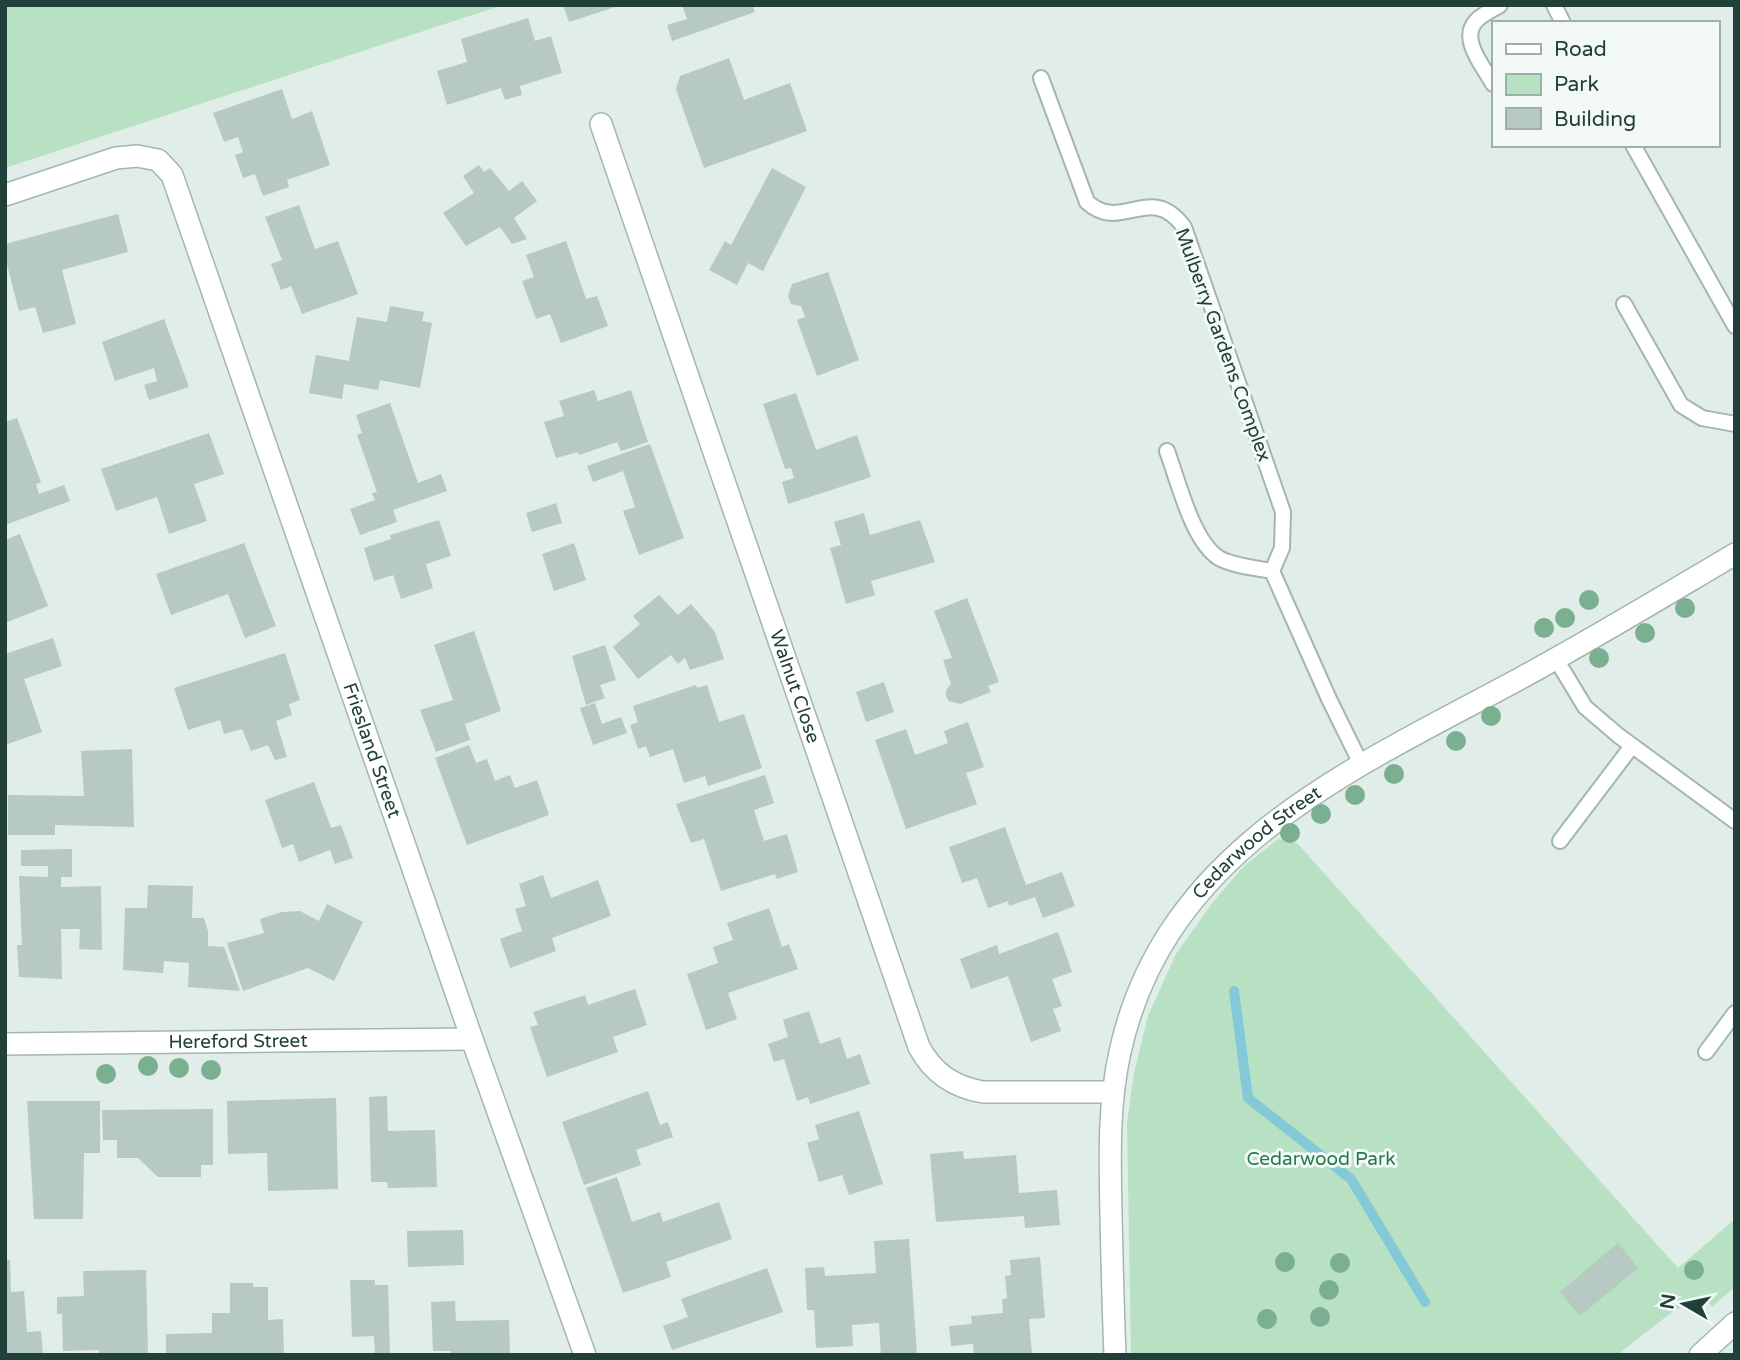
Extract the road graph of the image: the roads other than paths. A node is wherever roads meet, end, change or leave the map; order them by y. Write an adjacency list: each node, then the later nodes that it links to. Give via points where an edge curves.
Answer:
1 (1500, 5): 5 (lane, via 1478,18 1470,34 1471,45)
2 (1553, 5): 3 (lane)
3 (1562, 21)
4 (1041, 78): 14 (lane, Mulberry Gardens Complex, via 1087,202 1110,215 1148,206 1161,208 1184,228 1283,512 1282,548)
5 (1492, 83)
6 (601, 124): 24 (street, Walnut Close, via 919,1047 935,1070 970,1090)
7 (1634, 147): 10 (lane)
8 (5, 195): 21 (street, Friesland Street, via 116,158 158,160 172,175)
9 (1624, 304): 11 (lane, via 1681,405 1702,418)
10 (1735, 326)
11 (1735, 424)
12 (1167, 450): 14 (lane, via 1198,534 1210,550 1221,559)
13 (1735, 554): 15 (street, Cedarwood Street)
14 (1272, 571): 17 (lane)
15 (1556, 659): 16 (lane, via 1585,707); 17 (street, Cedarwood Street)
16 (1632, 746): 18 (lane); 19 (lane)
17 (1361, 765): 24 (street, Cedarwood Street, via 1267,826 1239,849 1190,903 1169,933 1132,1010)
18 (1735, 821)
19 (1560, 841)
20 (1735, 1013): 23 (lane)
21 (472, 1039): 22 (street, Hereford Street); 26 (street, Friesland Street)
22 (5, 1044)
23 (1706, 1052)
24 (1113, 1092): 27 (street, Cedarwood Street, via 1109,1140)
25 (1735, 1323): 28 (street)
26 (585, 1355)
27 (1115, 1355)
28 (1700, 1355)

